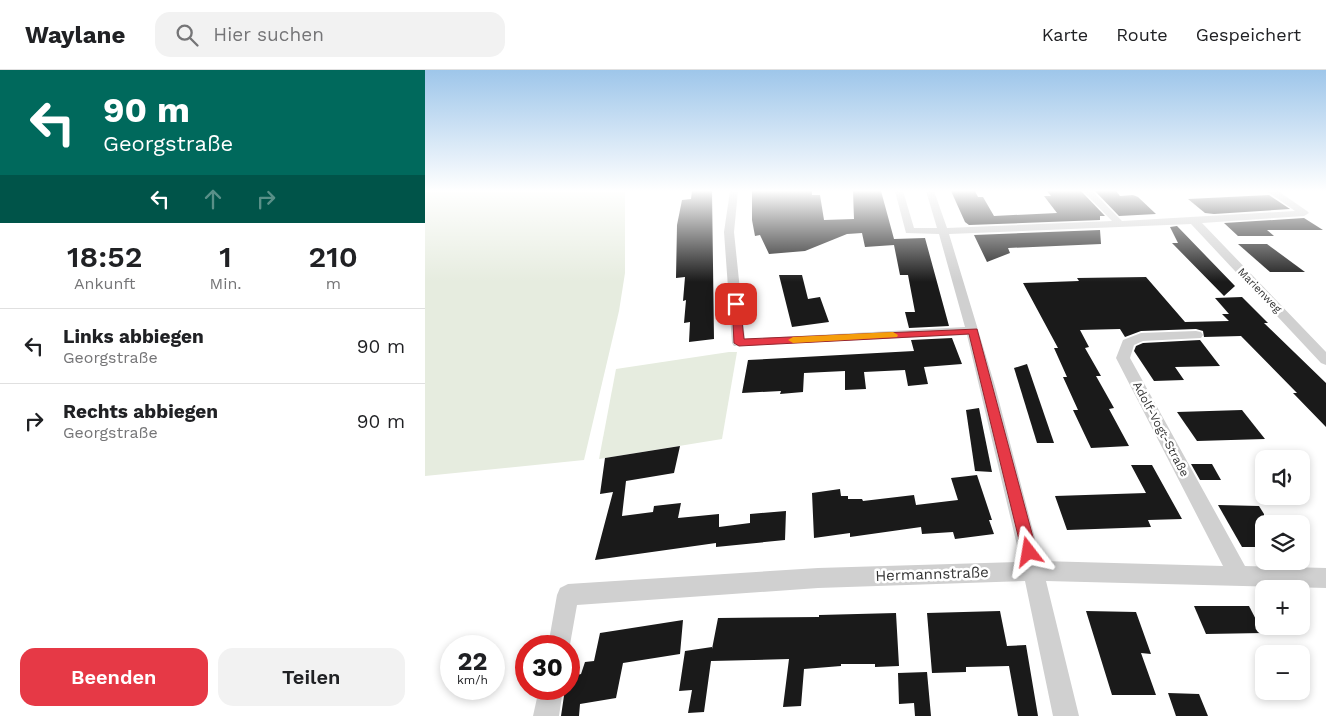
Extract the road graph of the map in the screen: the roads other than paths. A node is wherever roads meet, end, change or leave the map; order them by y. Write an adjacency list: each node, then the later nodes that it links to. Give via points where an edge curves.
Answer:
1 (730, 221): 9 (street, via 739,343)
2 (908, 221): 8 (street, via 911,231)
3 (940, 221): 8 (street)
4 (1116, 221): 7 (street)
5 (1190, 221): 7 (street)
6 (1194, 221): 11 (street, Marienweg)
7 (1119, 224): 8 (street)
8 (943, 231): 9 (street)
9 (973, 331): 12 (street)
10 (1196, 335): 13 (street, Adolf-Vogt-Straße, via 1141,337 1128,343 1123,358)
11 (1326, 360)
12 (1034, 570): 13 (street, Hermannstraße); 15 (street, Hermannstraße, via 818,578 568,595); 18 (street)
13 (1239, 575): 14 (street, Hermannstraße)
14 (1326, 578)
15 (561, 635)
16 (549, 700): 17 (street)
17 (546, 716)
18 (1065, 716)

